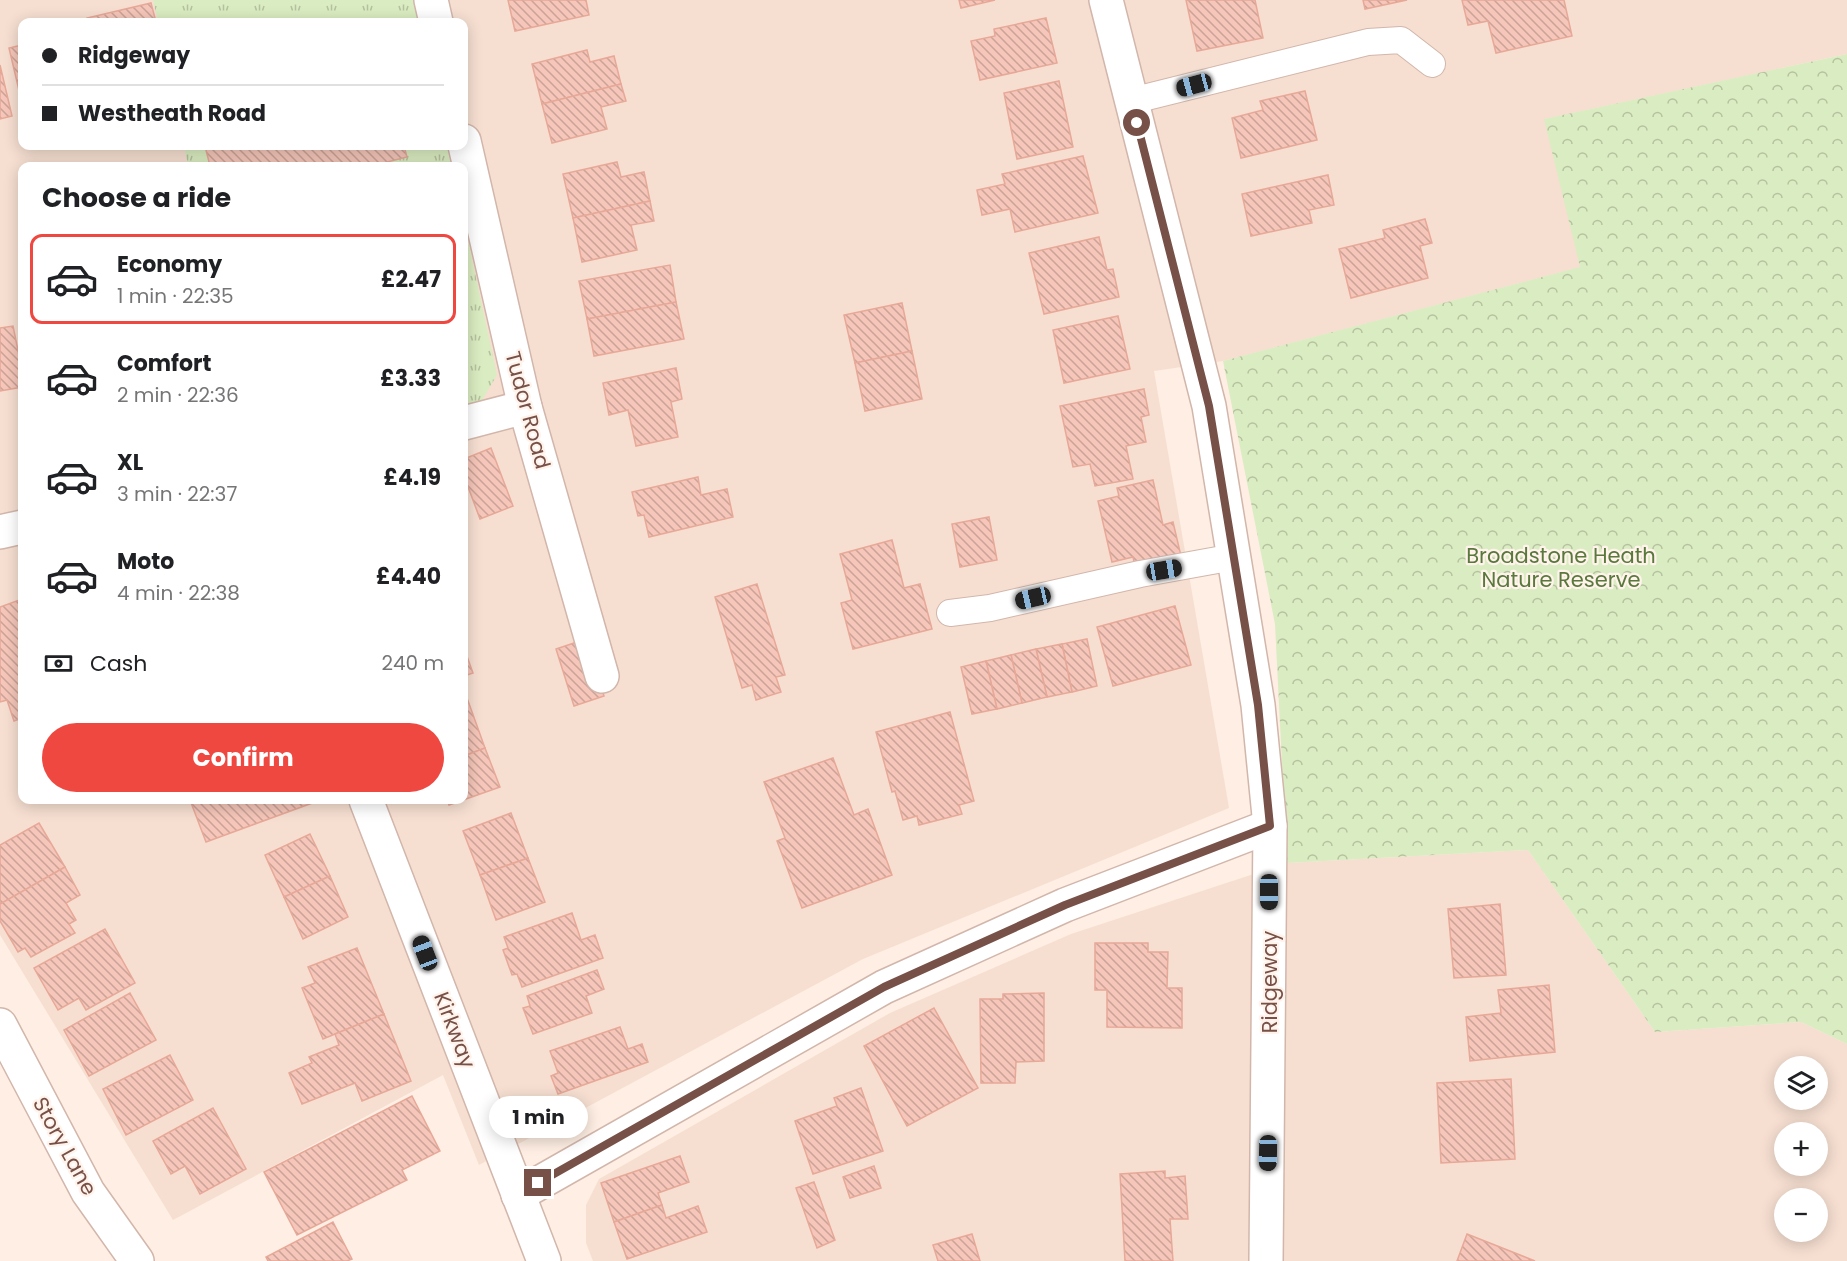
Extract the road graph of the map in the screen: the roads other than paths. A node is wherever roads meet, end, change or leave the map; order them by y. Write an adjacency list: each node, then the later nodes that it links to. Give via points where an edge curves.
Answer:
1 (431, 0): 3 (street)
2 (1106, 0): 5 (street, Ridgeway)
3 (435, 18)
4 (1432, 64): 5 (lane, via 1401,40 1368,42)
5 (1131, 101): 11 (street, Ridgeway, via 1209,406)
6 (466, 150): 7 (street, Tudor Road)
7 (525, 407): 8 (street); 13 (street, Tudor Road)
8 (468, 422)
9 (18, 528): 10 (street)
10 (0, 531)
11 (1234, 557): 12 (lane); 15 (street, Ridgeway, via 1258,705)
12 (950, 614)
13 (602, 676)
14 (368, 804): 17 (street, Kirkway)
15 (1270, 826): 17 (street, via 1065,905 884,987); 20 (street, Ridgeway)
16 (0, 1025): 18 (street, Story Lane, via 88,1192)
17 (518, 1195): 19 (street, Kirkway)
18 (137, 1261)
19 (544, 1261)
20 (1266, 1261)

